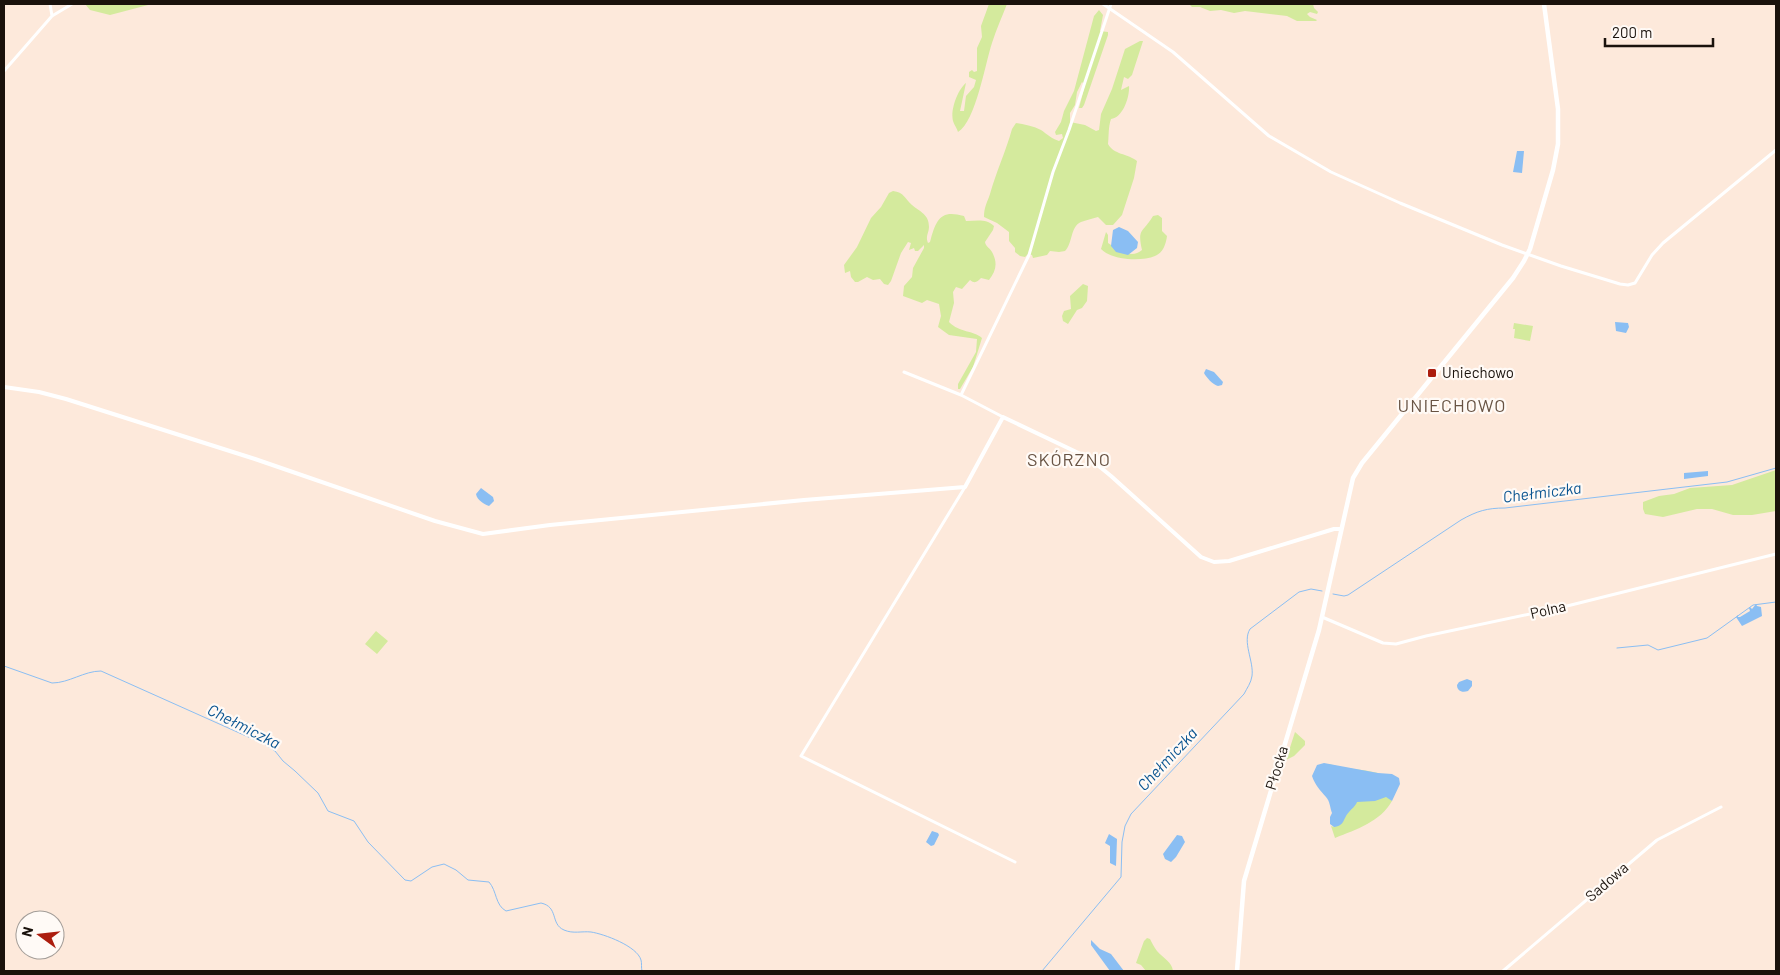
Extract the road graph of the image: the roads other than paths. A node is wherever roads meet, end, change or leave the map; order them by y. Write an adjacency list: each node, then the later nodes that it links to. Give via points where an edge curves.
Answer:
1 (50, 4): 6 (street)
2 (72, 4): 6 (street)
3 (1103, 4): 5 (street)
4 (1544, 4): 9 (main road, Płocka, via 1558,102 1559,135 1554,165)
5 (1110, 6): 9 (street, via 1173,52 1269,136 1339,176); 12 (street, via 1053,172 1029,255)
6 (52, 16): 7 (street)
7 (4, 71)
8 (1776, 150): 9 (street, via 1664,242 1631,284 1617,283)
9 (1528, 254): 15 (main road, Płocka, via 1513,278 1358,468 1350,485)
10 (904, 372): 12 (street)
11 (4, 387): 14 (street, via 66,398 483,534 804,500)
12 (961, 395): 13 (street)
13 (1003, 417): 14 (street); 15 (street, via 1089,458 1193,551 1209,561 1221,563)
14 (965, 487): 19 (street, via 801,756)
15 (1341, 529): 17 (main road, Płocka)
16 (1776, 554): 17 (street, Polna, via 1396,644 1382,643)
17 (1322, 618): 20 (main road, Płocka, via 1244,880)
18 (1721, 807): 21 (street, Sadowa, via 1657,840)
19 (1015, 862)
20 (1237, 971)
21 (1503, 971)

